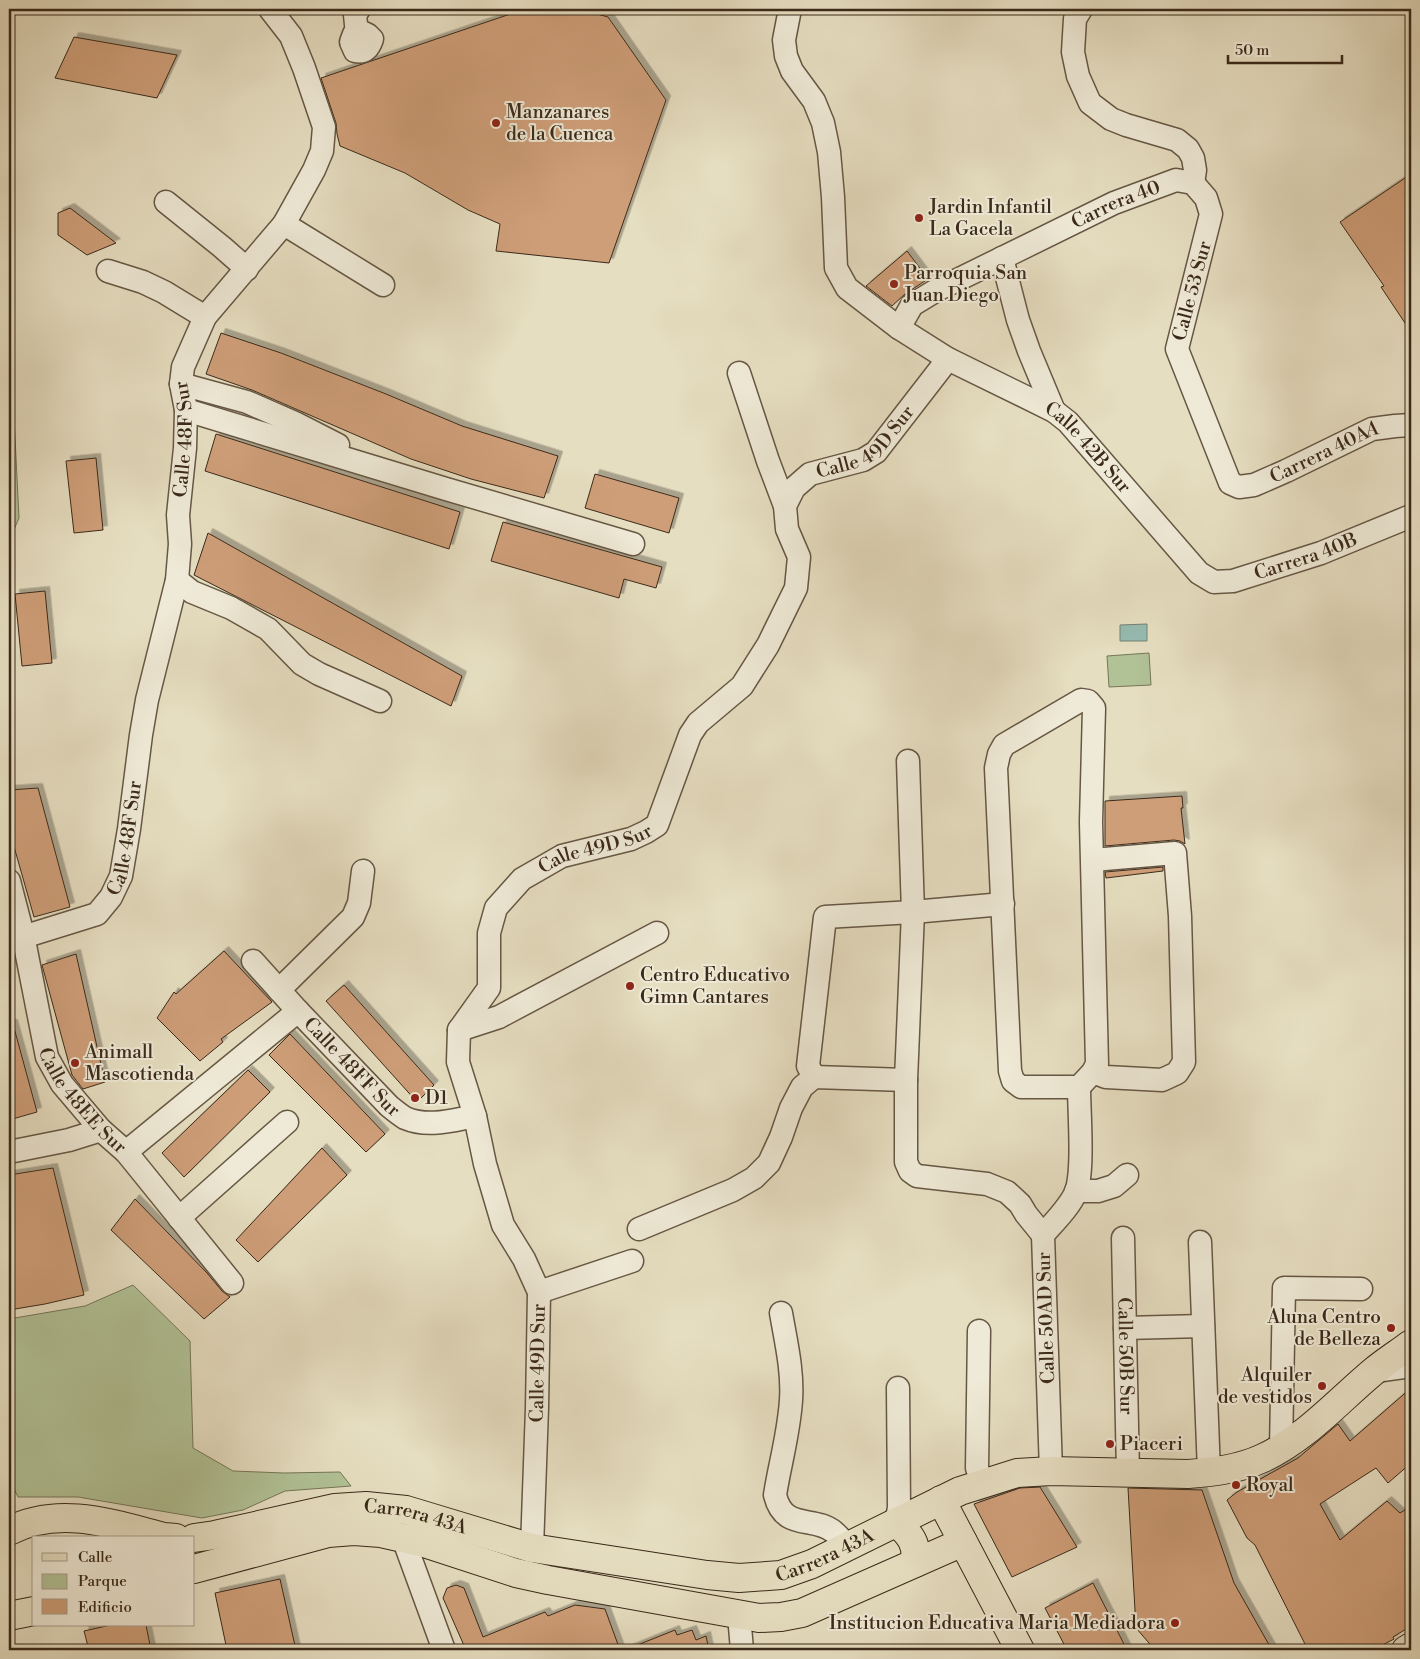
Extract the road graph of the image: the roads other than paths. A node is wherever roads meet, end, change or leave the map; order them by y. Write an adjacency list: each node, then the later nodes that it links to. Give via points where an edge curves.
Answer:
1 (270, 9): 8 (street, Calle 48F Sur, via 291,36 324,127 317,164)
2 (359, 9): 5 (street, via 355,15)
3 (790, 9): 14 (street, via 784,40 786,56 792,72 814,101 829,152 836,268 847,288)
4 (1081, 9): 6 (street, Calle 53 Sur, via 1075,19 1073,52 1078,76 1090,103 1126,125 1177,140 1193,158)
5 (357, 34)
6 (1200, 191): 9 (street, Carrera 40, via 1176,180 1114,203); 22 (street, Calle 53 Sur, via 1211,214 1209,228 1176,349 1230,483)
7 (166, 202): 10 (street)
8 (284, 224): 10 (street, Calle 48F Sur); 12 (street)
9 (1002, 258): 14 (street, Carrera 40, via 935,290 912,305); 19 (street, via 1018,320)
10 (247, 269): 13 (street, Calle 48F Sur)
11 (108, 271): 13 (street, via 156,288)
12 (383, 285)
13 (205, 317): 17 (street, Calle 48F Sur, via 183,366)
14 (899, 328): 15 (street)
15 (948, 359): 19 (street, Calle 42B Sur); 23 (street, Calle 49D Sur, via 876,452 864,460 810,474 794,488)
16 (739, 373): 23 (street)
17 (182, 384): 18 (street, Calle 48F Sur); 21 (street, via 246,402 295,423)
18 (186, 410): 21 (street); 27 (street, Calle 48F Sur)
19 (1054, 411): 26 (street, Calle 42B Sur, via 1068,422)
20 (1411, 425): 22 (street, Carrera 40AA, via 1372,429 1286,471 1254,485)
21 (385, 470): 25 (street)
22 (1240, 487)
23 (784, 506): 40 (street, Calle 49D Sur, via 787,529 799,557 796,588 768,645 742,686 698,723 690,735 658,826 631,839 562,856 522,879 496,908 489,933 489,988)
24 (1411, 516): 26 (street, Carrera 40B, via 1321,553 1233,581 1214,582)
25 (633, 544)
26 (1199, 573)
27 (177, 580): 28 (street, via 192,592 231,608 268,629 302,664); 36 (street, Calle 48F Sur, via 147,700 121,876 111,897 97,914)
28 (380, 701)
29 (908, 761): 34 (street)
30 (1093, 860): 33 (street, Calle 50AD Sur, via 1094,708 1088,701 1080,700 1004,745 999,754 996,768); 43 (street, Calle 50AD Sur, via 1097,1064); 43 (street, via 1175,853 1184,1062 1177,1073 1162,1080 1106,1077)
31 (363, 871): 38 (street, via 359,903 353,917)
32 (9, 881): 36 (street, Calle 48EE Sur)
33 (1003, 904): 34 (street); 43 (street, via 1013,1081 1021,1087)
34 (913, 912): 41 (street, via 825,917 808,1066); 42 (street)
35 (657, 933): 40 (street, via 499,1017)
36 (16, 939): 46 (street, Calle 48EE Sur, via 47,1057 62,1084)
37 (253, 961): 38 (street, Calle 48FF Sur)
38 (279, 990): 39 (street, Calle 48FF Sur)
39 (298, 1011): 44 (street, Calle 48FF Sur, via 389,1106 404,1117 422,1123 439,1123); 48 (street)
40 (459, 1030): 44 (street, Calle 49D Sur, via 458,1062)
41 (814, 1077): 42 (street); 52 (street, via 802,1087 791,1108 769,1163 754,1178 733,1190)
42 (906, 1080): 53 (street, via 906,1162 910,1171 917,1176 987,1184 1008,1192)
43 (1086, 1080): 50 (street, Calle 50AD Sur)
44 (476, 1116): 59 (street, Calle 49D Sur, via 485,1164 503,1225)
45 (287, 1122): 51 (street)
46 (101, 1130): 47 (street); 48 (street, Calle 48EE Sur)
47 (9, 1152)
48 (126, 1152): 51 (street, Calle 48EE Sur)
49 (1127, 1175): 50 (street, via 1114,1186 1098,1191)
50 (1076, 1191): 53 (street, Calle 50AD Sur)
51 (179, 1218): 57 (street, Calle 48EE Sur)
52 (639, 1228)
53 (1042, 1235): 69 (street, Calle 50AD Sur)
54 (1123, 1238): 62 (street, Calle 50B Sur)
55 (1200, 1242): 61 (street)
56 (632, 1261): 59 (street)
57 (232, 1282)
58 (1361, 1289): 68 (street, via 1284,1288)
59 (539, 1292): 82 (street, Calle 49D Sur)
60 (781, 1313): 81 (street, via 791,1398 775,1495 788,1517 834,1531)
61 (1203, 1326): 62 (street); 70 (street)
62 (1125, 1328): 71 (street, Calle 50B Sur)
63 (978, 1332): 72 (street, via 977,1468)
64 (1411, 1344): 66 (main road, Carrera 43A)
65 (1411, 1366): 66 (street)
66 (1375, 1371): 68 (main road, Carrera 43A)
67 (898, 1388): 74 (street, via 899,1508)
68 (1281, 1449): 70 (main road, Carrera 43A, via 1261,1459)
69 (1051, 1471): 71 (main road, Carrera 43A); 72 (main road, Carrera 43A, via 1017,1473)
70 (1209, 1472): 71 (main road, Carrera 43A)
71 (1128, 1473)
72 (982, 1483): 73 (main road, Carrera 43A)
73 (941, 1500): 74 (main road, Carrera 43A); 80 (main road)
74 (896, 1522): 81 (main road, Carrera 43A); 83 (main road, via 911,1536 915,1545)
75 (105, 1530): 76 (main road, via 80,1518 58,1518 36,1521); 77 (main road)
76 (9, 1531)
77 (156, 1536)
78 (195, 1538): 82 (main road, Carrera 43A, via 335,1508 366,1506 406,1510)
79 (403, 1538): 84 (main road, Carrera 43A, via 354,1531 328,1533); 86 (main road, Carrera 43A, via 516,1573); 89 (street)
80 (963, 1542): 83 (main road, Carrera 43A); 91 (main road)
81 (848, 1547): 82 (main road, Carrera 43A, via 781,1574 740,1578)
82 (532, 1548)
83 (915, 1563): 86 (main road, Carrera 43A, via 802,1613 759,1618)
84 (195, 1570)
85 (32, 1611): 87 (main road)
86 (739, 1615): 90 (street)
87 (9, 1616)
88 (1411, 1647): 92 (main road)
89 (444, 1650)
90 (742, 1650)
91 (1020, 1650)
92 (1406, 1650)

